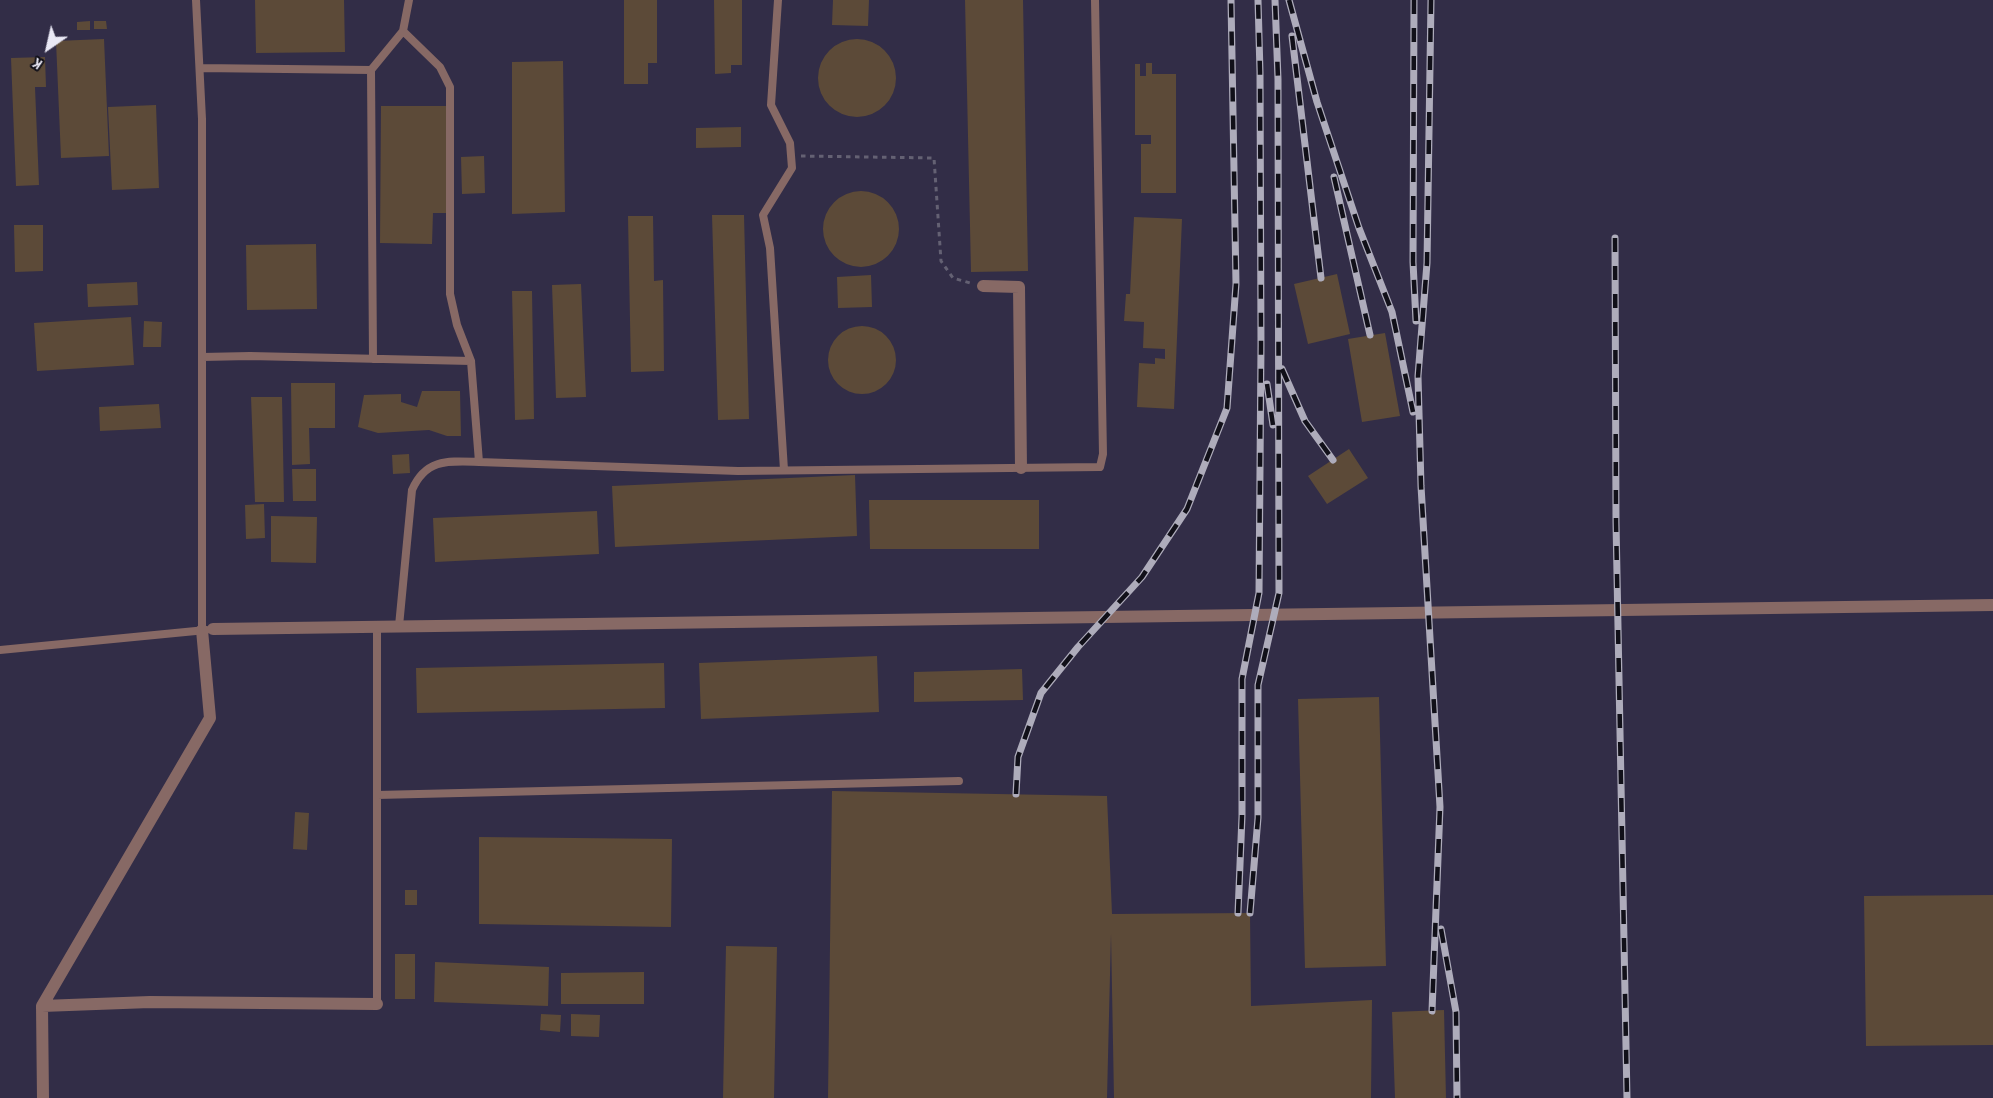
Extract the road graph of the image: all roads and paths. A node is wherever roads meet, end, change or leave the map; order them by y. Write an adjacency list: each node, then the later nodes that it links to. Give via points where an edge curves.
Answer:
1 (196, 0): 6 (lane)
2 (409, 0): 5 (lane)
3 (778, 0): 8 (lane, via 771,105 790,143)
4 (1095, 0): 14 (lane, via 1103,454 1100,467)
5 (403, 31): 7 (lane); 12 (lane, via 440,67 450,87 450,294)
6 (200, 68): 7 (lane); 10 (lane)
7 (371, 70): 11 (lane)
8 (791, 156): 9 (path, via 934,158 940,261 953,278); 15 (lane, via 792,168 763,215 770,248)
9 (983, 286): 14 (street, via 1018,287)
10 (202, 357): 11 (lane); 19 (lane)
11 (373, 359): 12 (lane)
12 (471, 361): 13 (lane)
13 (480, 462): 15 (lane); 17 (lane, via 436,464 412,490)
14 (1021, 468): 15 (lane)
15 (784, 470)
16 (1993, 604): 17 (street)
17 (399, 626): 18 (street)
18 (377, 627): 19 (street); 22 (lane)
19 (207, 630): 20 (lane); 24 (street, via 210,718)
20 (0, 650)
21 (959, 781): 22 (lane)
22 (377, 795): 23 (lane)
23 (377, 1004): 24 (street, via 150,1002)
24 (42, 1006): 25 (street)
25 (43, 1098)

